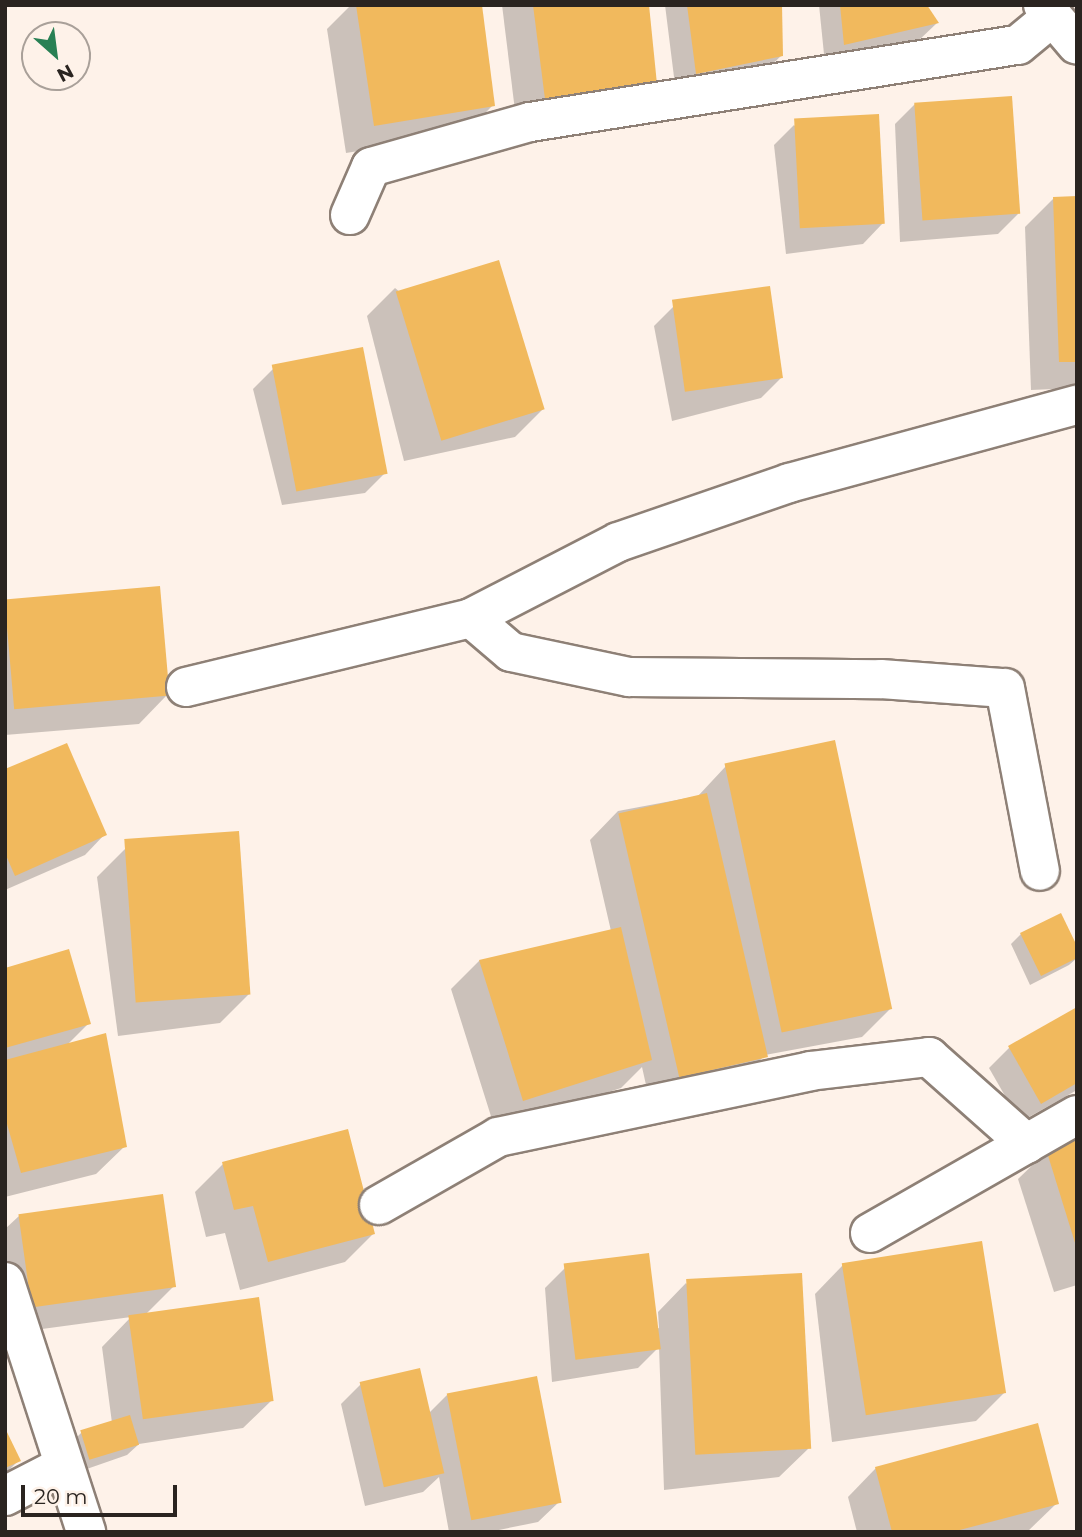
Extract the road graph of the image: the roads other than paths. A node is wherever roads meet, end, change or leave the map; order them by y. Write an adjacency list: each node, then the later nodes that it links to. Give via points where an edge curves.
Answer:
1 (1057, 22): 2 (street, via 1018,45 530,122 371,167)
2 (350, 215)
3 (1077, 405): 4 (street, via 789,483 618,542)
4 (471, 618): 5 (street); 6 (street, via 511,652 629,677 881,679 1005,688)
5 (186, 687)
6 (1040, 871)
7 (1077, 1115): 8 (street)
8 (1027, 1144): 9 (street, via 929,1057 810,1072 498,1137); 10 (street)
9 (379, 1205)
10 (870, 1233)
11 (5, 1282): 12 (street)
12 (63, 1466): 13 (street); 14 (street)
13 (5, 1496)
14 (86, 1532)

